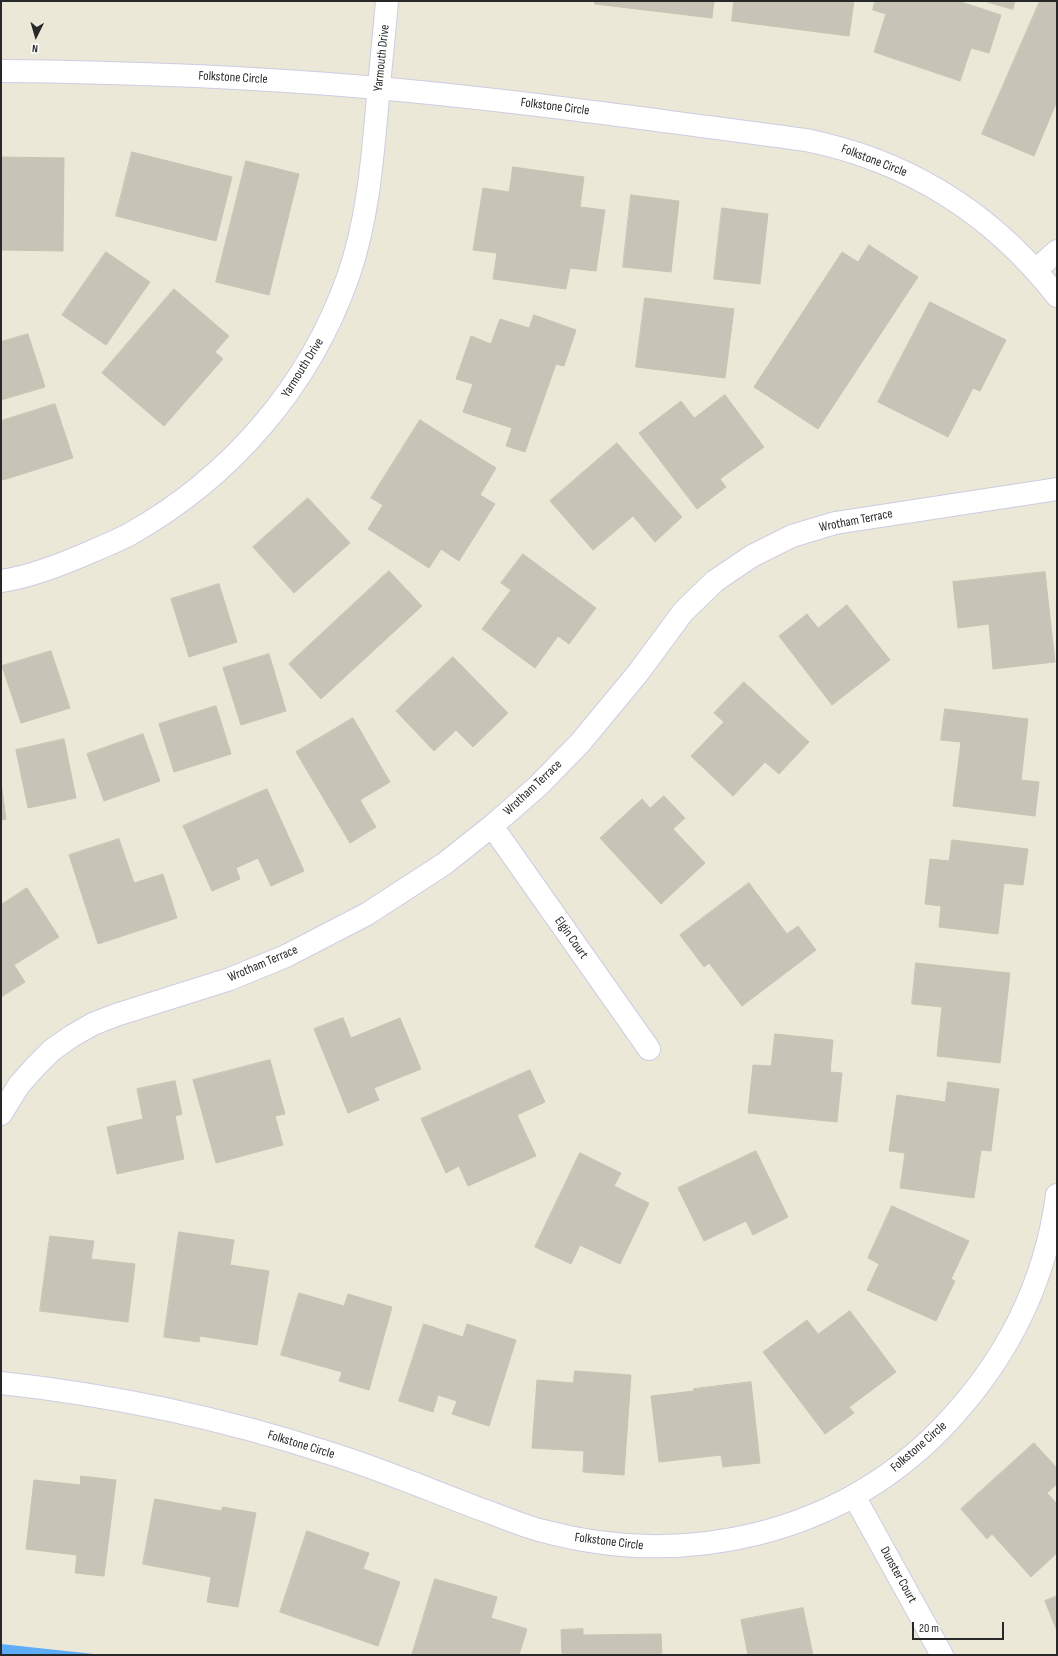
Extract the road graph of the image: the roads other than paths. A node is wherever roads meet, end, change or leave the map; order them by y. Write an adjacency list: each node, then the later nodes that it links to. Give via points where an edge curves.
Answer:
1 (387, 1): 3 (street, Yarmouth Drive)
2 (1, 70): 3 (street, Folkstone Circle, via 254,79)
3 (378, 88): 5 (street, Folkstone Circle, via 538,105 832,145 883,162 932,185 977,215); 8 (street, Yarmouth Drive, via 372,166 365,214 348,277 323,336 272,415 218,473 184,500 129,535 70,561)
4 (1057, 251): 5 (street)
5 (1036, 270): 6 (street, Folkstone Circle)
6 (1057, 296)
7 (1057, 489): 9 (street, Wrotham Terrace, via 835,523 792,536 752,556 715,581 683,612 638,673 580,743 538,786)
8 (1, 581)
9 (492, 826): 10 (street, Elgin Court); 11 (street, Wrotham Terrace, via 444,864 367,914 286,956 230,979 116,1015 72,1036 52,1050 35,1067 19,1085)
10 (650, 1049)
11 (1, 1114)
12 (1057, 1195): 14 (street, Folkstone Circle, via 1042,1267 1022,1317 995,1364 962,1407 924,1445)
13 (1, 1383): 14 (street, Folkstone Circle, via 125,1400 229,1423 331,1453 541,1531 593,1542 647,1547 701,1545 754,1536 805,1519)
14 (854, 1496): 15 (street, Dunster Court)
15 (942, 1655)

